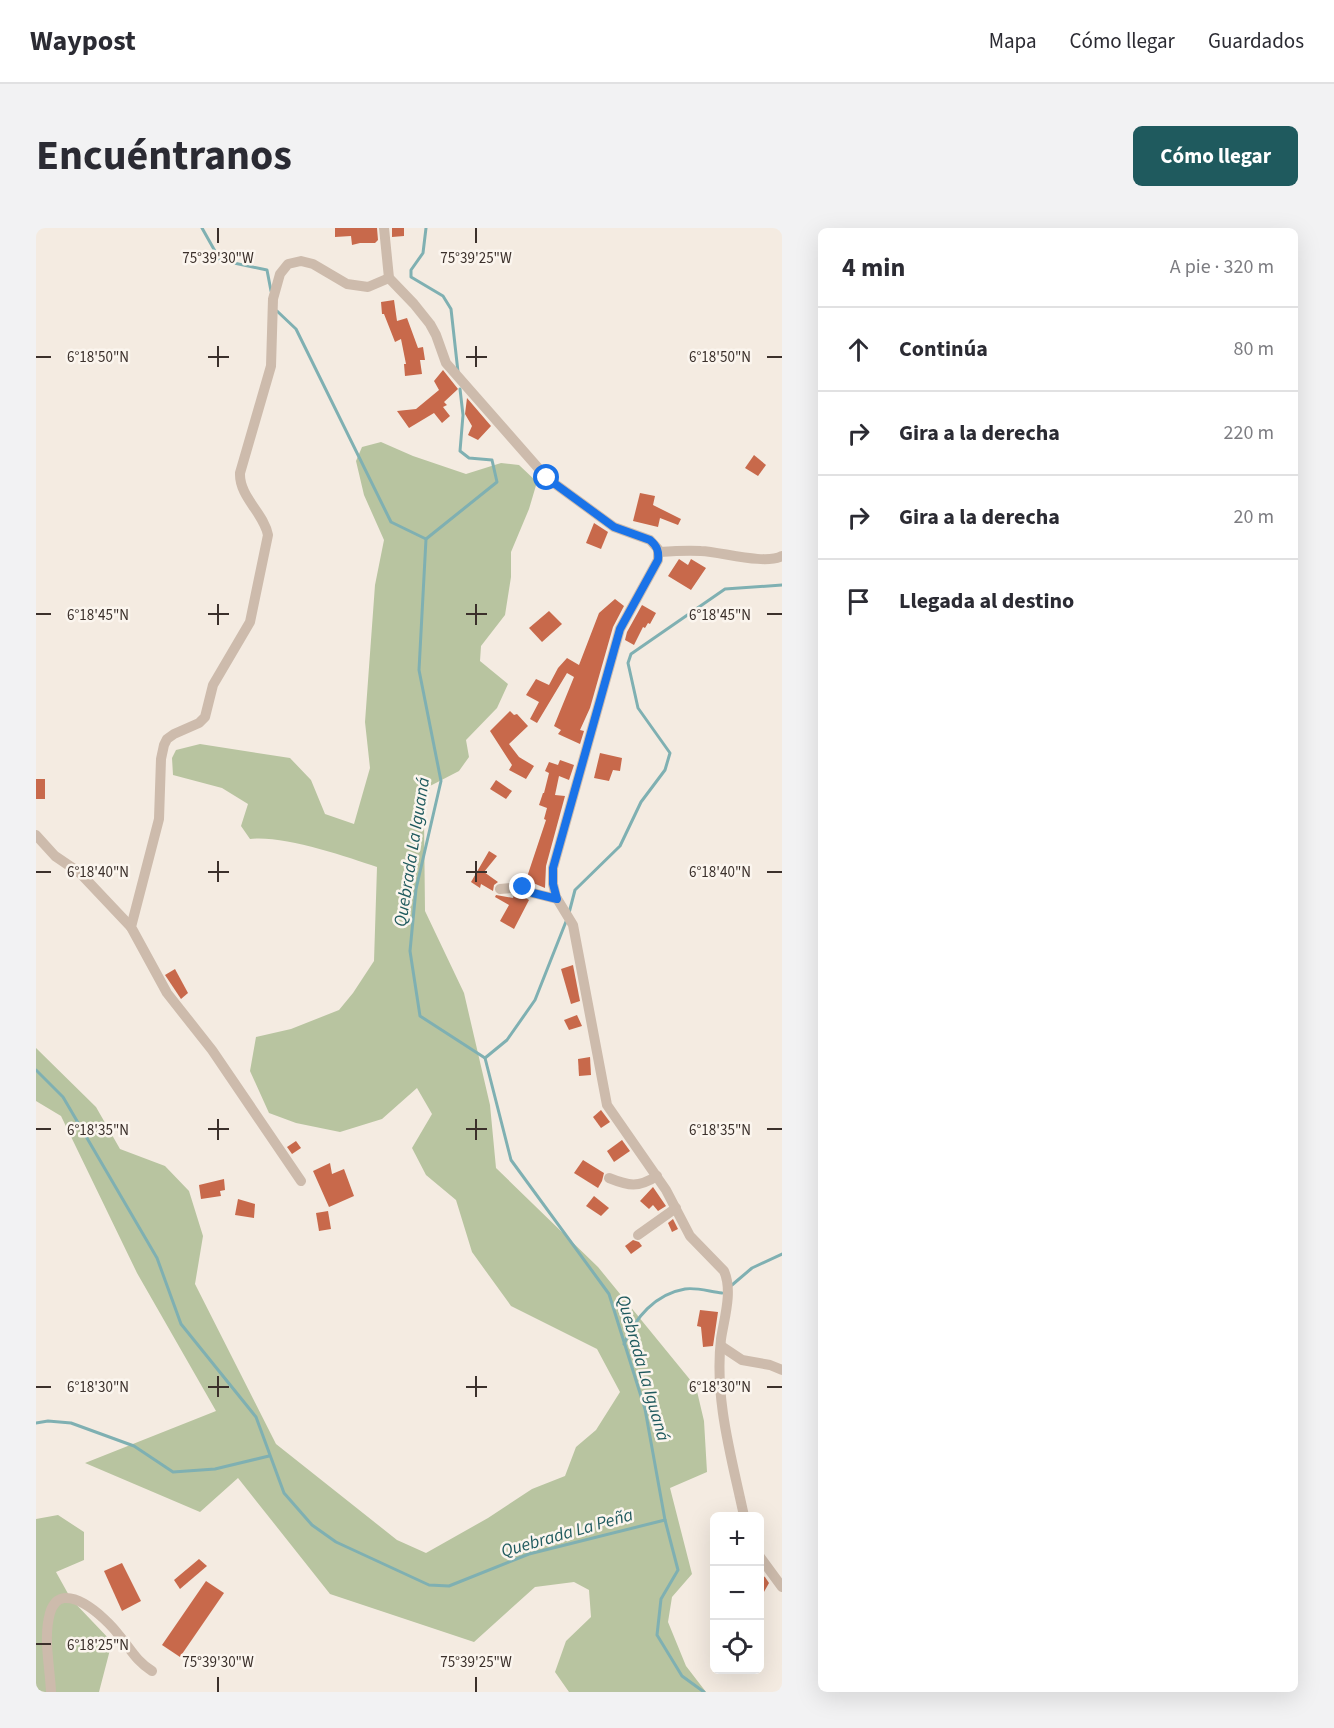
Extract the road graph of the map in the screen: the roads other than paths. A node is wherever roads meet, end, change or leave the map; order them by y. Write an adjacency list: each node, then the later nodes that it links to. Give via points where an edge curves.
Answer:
1 (384, 228): 2 (street)
2 (389, 278): 3 (street, via 430,324 446,363 547,478 614,527 650,540); 8 (street, via 368,286 346,284 301,261 288,264 280,274 273,299 271,366 240,473 242,487 268,535 250,622 213,685 205,717 167,739 164,745 159,819)
3 (658, 552): 4 (street, via 703,551 761,559); 7 (street, via 658,560 620,629 553,868)
4 (782, 556)
5 (36, 834): 8 (street)
6 (500, 889): 7 (street, via 523,887)
7 (557, 899): 9 (street, via 573,925 607,1105)
8 (131, 927): 11 (street, via 167,993 212,1050)
9 (657, 1176): 10 (street, via 645,1184 627,1185); 12 (street)
10 (609, 1178)
11 (301, 1181)
12 (676, 1208): 13 (street); 14 (street, via 690,1236 726,1277 728,1291)
13 (638, 1235)
14 (721, 1346): 15 (street, via 742,1360); 16 (street, via 720,1387)
15 (782, 1370)
16 (743, 1512)
17 (764, 1564): 18 (street)
18 (782, 1587)
19 (152, 1671): 20 (street, via 138,1661 93,1609 79,1600 64,1599 52,1606 49,1615)
20 (51, 1692)

